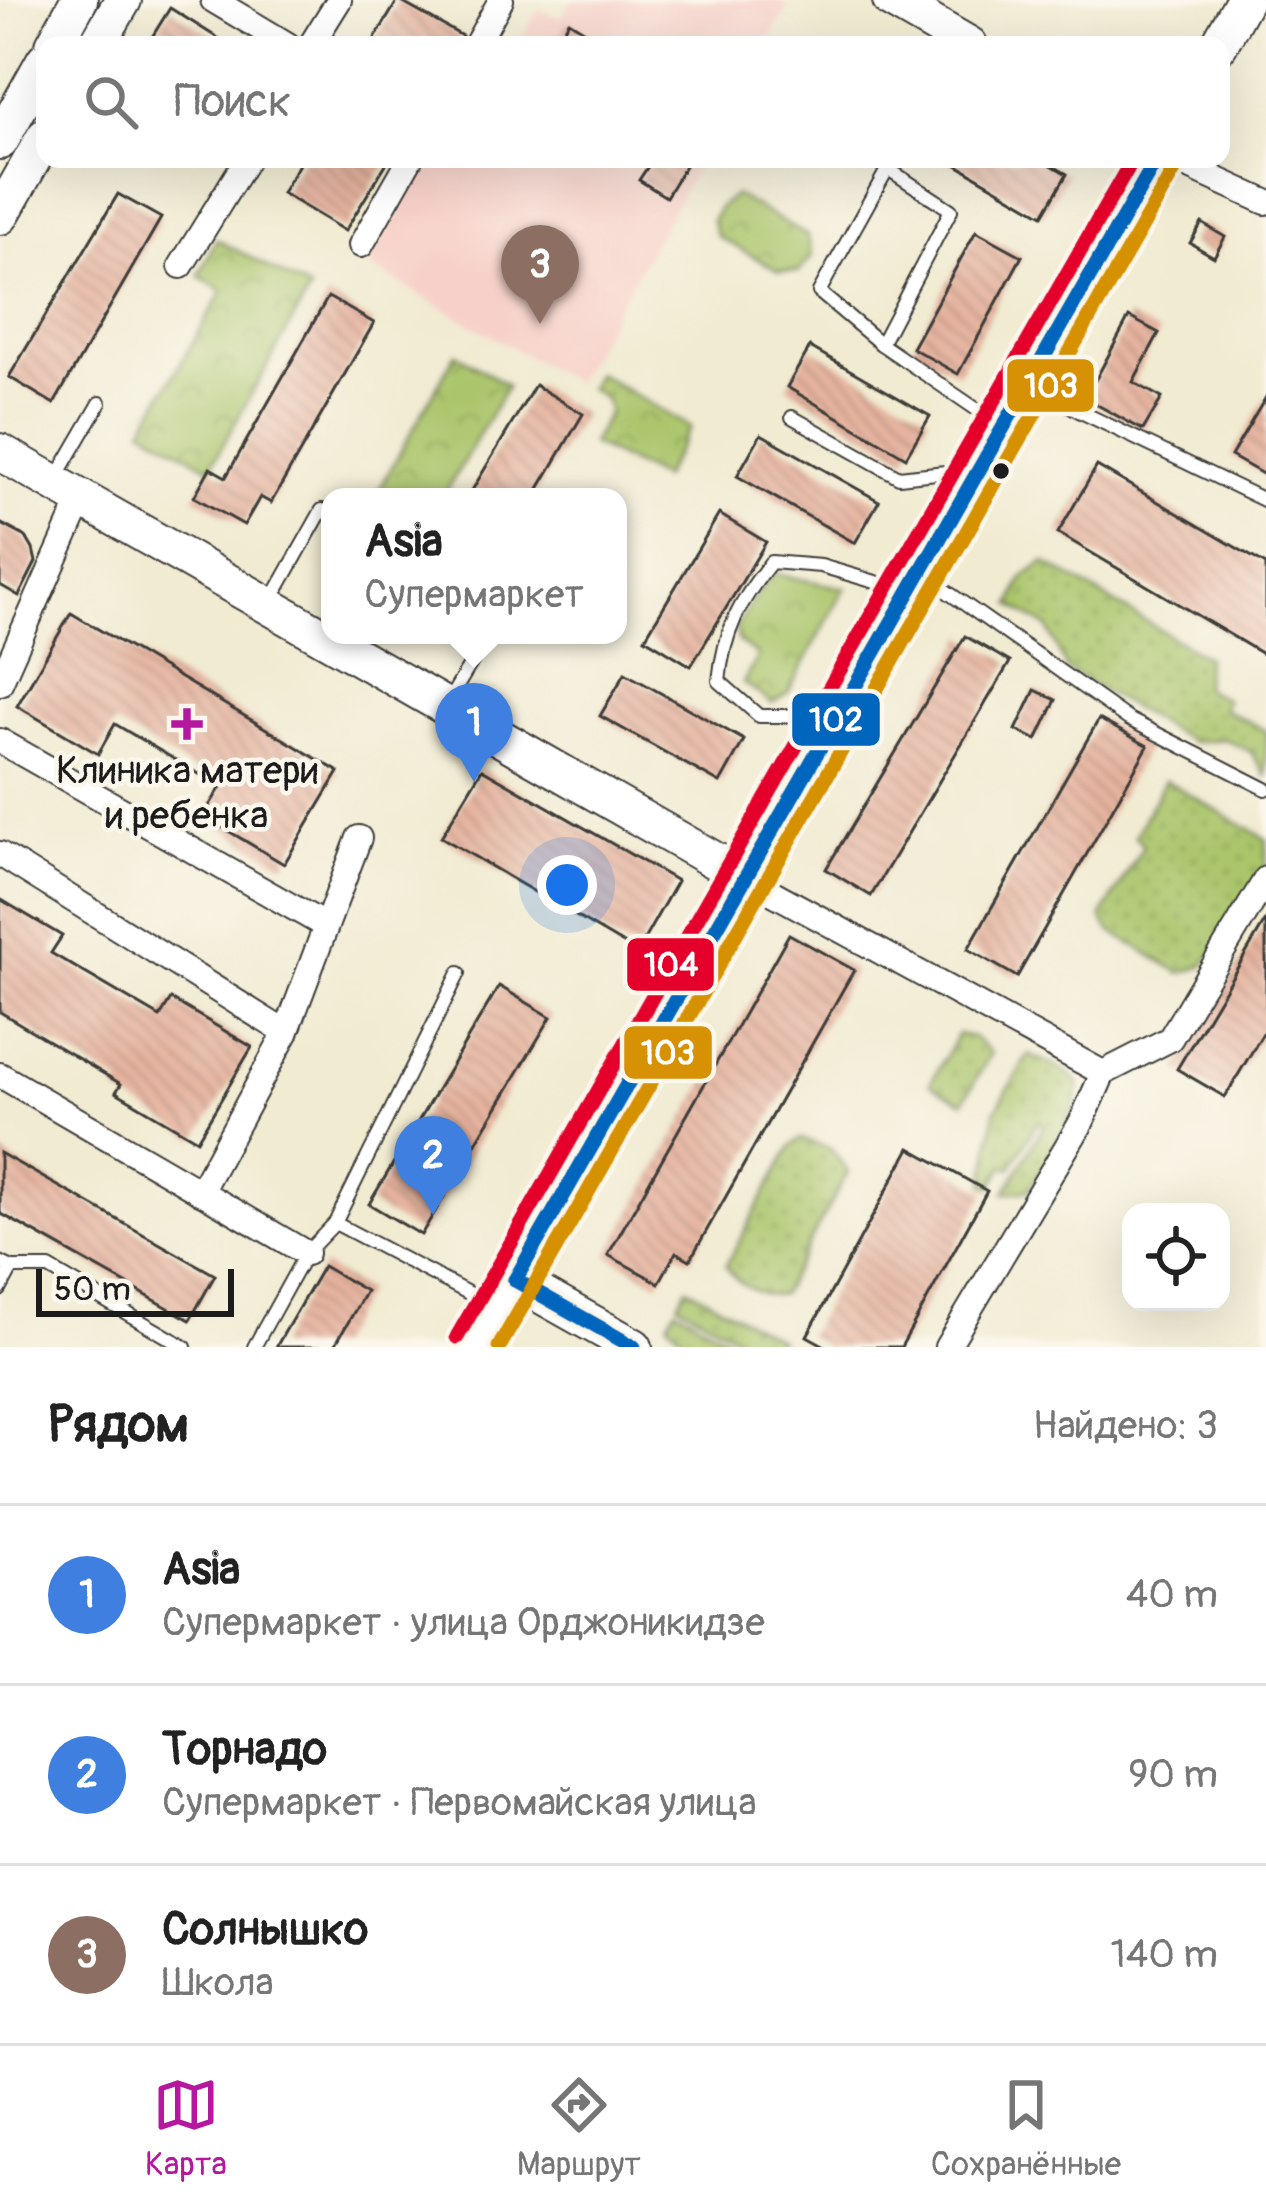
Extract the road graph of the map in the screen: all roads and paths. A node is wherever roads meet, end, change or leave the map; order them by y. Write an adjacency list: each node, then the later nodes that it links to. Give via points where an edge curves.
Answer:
1 (79, 0): 8 (main road)
2 (123, 0): 9 (main road)
3 (213, 0): 10 (street)
4 (339, 0): 11 (street)
5 (501, 0): 12 (street)
6 (891, 0): 13 (main road)
7 (1244, 0): 14 (main road)
8 (59, 36)
9 (102, 36)
10 (272, 36)
11 (317, 36)
12 (481, 36)
13 (951, 36)
14 (1224, 36)
15 (36, 73): 16 (main road)
16 (6, 117)
17 (36, 152): 25 (main road)
18 (241, 168): 27 (street)
19 (405, 168): 26 (street)
20 (887, 168): 28 (lane, via 819,292)
21 (896, 168): 28 (lane, via 950,210)
22 (1152, 168): 29 (main road)
23 (1192, 168): 24 (street)
24 (1266, 202)
25 (0, 216)
26 (361, 245)
27 (181, 266)
28 (880, 344): 32 (lane)
29 (1028, 380): 32 (main road); 36 (lane)
30 (100, 403): 35 (lane)
31 (792, 417): 34 (lane, via 899,476)
32 (1002, 426): 34 (main road)
33 (0, 452): 35 (main road)
34 (977, 469): 38 (main road)
35 (68, 491): 39 (main road); 43 (street)
36 (1266, 500)
37 (321, 512): 39 (lane)
38 (912, 581): 45 (main road); 45 (lane, via 771,562 740,601 723,640 719,681 759,716); 47 (lane, via 1128,719)
39 (268, 606): 40 (main road)
40 (321, 636)
41 (335, 644): 44 (main road)
42 (483, 644): 44 (lane)
43 (0, 683)
44 (445, 706): 50 (main road)
45 (834, 716): 50 (main road)
46 (0, 741): 52 (street)
47 (1266, 789)
48 (359, 838): 52 (street)
49 (0, 854): 54 (street)
50 (742, 876): 55 (street); 62 (main road)
51 (1266, 879): 55 (street, via 1170,1039)
52 (326, 926): 54 (street)
53 (459, 974): 58 (lane)
54 (286, 1034): 57 (street)
55 (1103, 1073): 67 (street)
56 (0, 1075): 57 (street)
57 (200, 1192): 59 (street)
58 (335, 1223): 59 (lane); 62 (lane)
59 (306, 1253): 64 (lane)
60 (6, 1265): 61 (lane); 63 (lane, via 49,1268)
61 (0, 1290)
62 (506, 1294): 65 (main road); 66 (main road)
63 (185, 1347)
64 (254, 1347)
65 (475, 1347)
66 (634, 1347)
67 (947, 1347)

